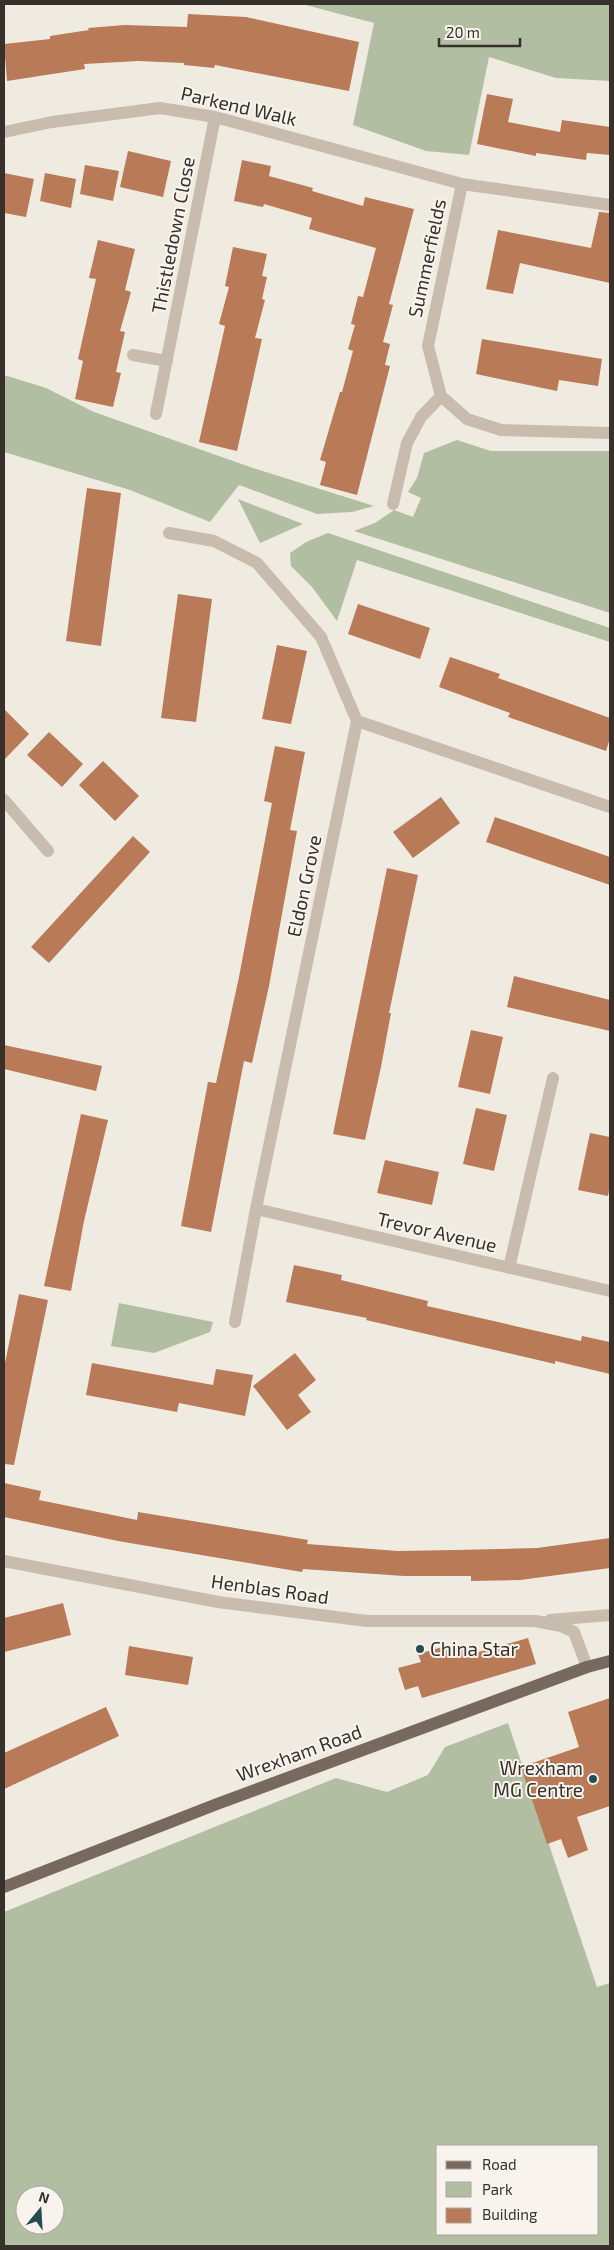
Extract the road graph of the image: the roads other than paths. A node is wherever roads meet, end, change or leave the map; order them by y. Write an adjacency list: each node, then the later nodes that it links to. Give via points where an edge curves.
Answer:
1 (215, 117): 2 (street, Parkend Walk, via 160,108 52,122); 3 (street, Parkend Walk); 6 (street, Thistledown Close)
2 (4, 132)
3 (462, 184): 4 (street, Summerfields); 7 (street, Summerfields, via 428,346)
4 (610, 205)
5 (134, 355): 6 (street)
6 (167, 361): 8 (street, Thistledown Close)
7 (441, 396): 9 (street, via 466,419 501,430); 10 (street, via 421,417 407,443)
8 (156, 414)
9 (610, 433)
10 (393, 504)
11 (169, 533): 12 (street, via 214,541 256,563 321,637)
12 (357, 721): 14 (street); 17 (street, Eldon Grove)
13 (4, 800): 15 (street)
14 (610, 807)
15 (48, 851)
16 (553, 1078): 18 (street)
17 (256, 1209): 18 (street, Trevor Avenue); 20 (street, Eldon Grove)
18 (509, 1268): 19 (street, Trevor Avenue)
19 (610, 1291)
20 (235, 1322)
21 (4, 1561): 23 (street, Henblas Road, via 218,1602 367,1621)
22 (610, 1615): 23 (street, Henblas Road)
23 (535, 1621): 25 (street, Henblas Road, via 574,1632)
24 (610, 1661): 25 (main road, Wrexham Road)
25 (587, 1667): 26 (main road, Wrexham Road)
26 (4, 1887)

